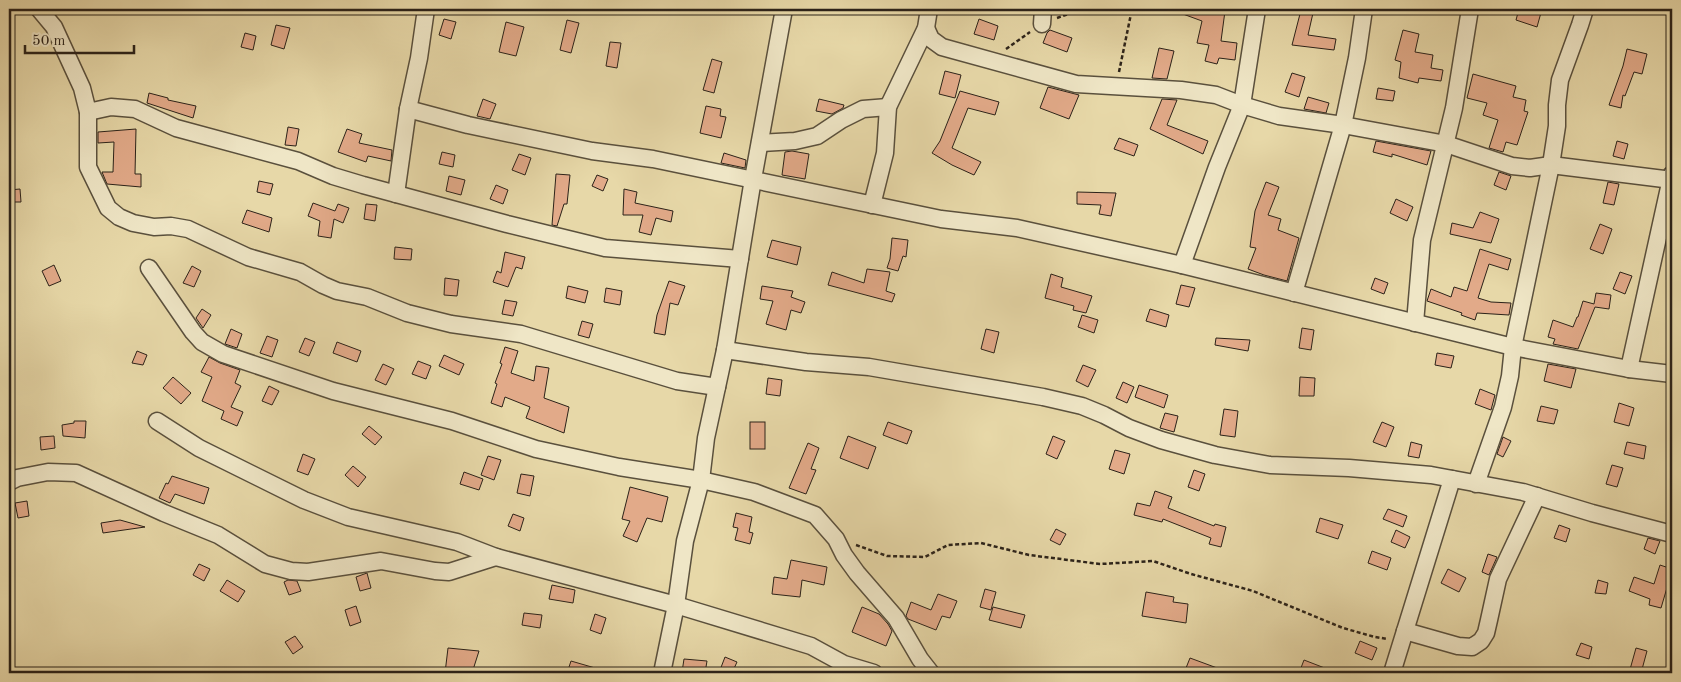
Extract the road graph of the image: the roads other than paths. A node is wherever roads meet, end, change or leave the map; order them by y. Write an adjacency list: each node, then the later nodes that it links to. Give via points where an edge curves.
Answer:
1 (39, 9): 13 (street, via 54,27 82,88)
2 (426, 9): 12 (street)
3 (784, 9): 15 (street)
4 (929, 9): 9 (street)
5 (1258, 9): 10 (street)
6 (1364, 9): 14 (street)
7 (1470, 9): 16 (street)
8 (1584, 9): 17 (street, via 1560,80)
9 (926, 28): 10 (street, via 931,39 942,47 1076,84 1181,90 1216,95); 11 (street)
10 (1242, 106): 14 (street, via 1279,116); 23 (street)
11 (888, 107): 15 (street, via 863,110 817,136); 21 (street, via 885,153)
12 (408, 109): 19 (street, via 592,151 653,159); 20 (street)
13 (88, 112): 20 (street, via 111,107 135,109 176,128 298,161 333,176); 31 (street, via 88,167 108,208 120,217 154,227 188,229 248,257 300,272 338,291 367,297 407,314 521,334 668,379)
14 (1343, 125): 16 (street); 25 (street)
15 (760, 143): 19 (street)
16 (1446, 144): 17 (street, via 1512,166); 26 (street, via 1422,240)
17 (1550, 165): 18 (street); 27 (street)
18 (1672, 178): 29 (street)
19 (753, 179): 21 (street); 22 (street)
20 (396, 194): 22 (street, via 605,248)
21 (872, 205): 23 (street, via 941,220 1017,228)
22 (740, 259): 28 (street)
23 (1182, 265): 25 (street)
24 (149, 268): 34 (street, via 193,332 202,342 223,354 334,391 452,421 536,449)
25 (1294, 294): 26 (street)
26 (1415, 323): 27 (street)
27 (1513, 347): 29 (street); 36 (street, via 1503,406)
28 (724, 350): 31 (street); 33 (street, via 869,367 1043,397 1104,414 1161,440 1215,455 1270,465 1349,468)
29 (1629, 369): 30 (street)
30 (1672, 374)
31 (717, 387): 34 (street)
32 (157, 421): 39 (street, via 199,448 304,500 348,517 457,542)
33 (1452, 479): 36 (street); 41 (street)
34 (701, 480): 40 (street, via 685,541); 44 (street, via 754,492 815,515 836,539 857,573 896,618)
35 (9, 482): 39 (street, via 48,472 76,472 218,535 265,564 291,571 308,572 381,561 449,572)
36 (1476, 484): 37 (street)
37 (1537, 496): 38 (street); 41 (street, via 1498,579 1486,633 1481,641 1472,647)
38 (1672, 534)
39 (496, 557): 40 (street)
40 (676, 605): 42 (street); 43 (street, via 810,646 844,664)
41 (1404, 636): 45 (street)
42 (662, 673)
43 (874, 673)
44 (931, 673)
45 (1392, 673)

